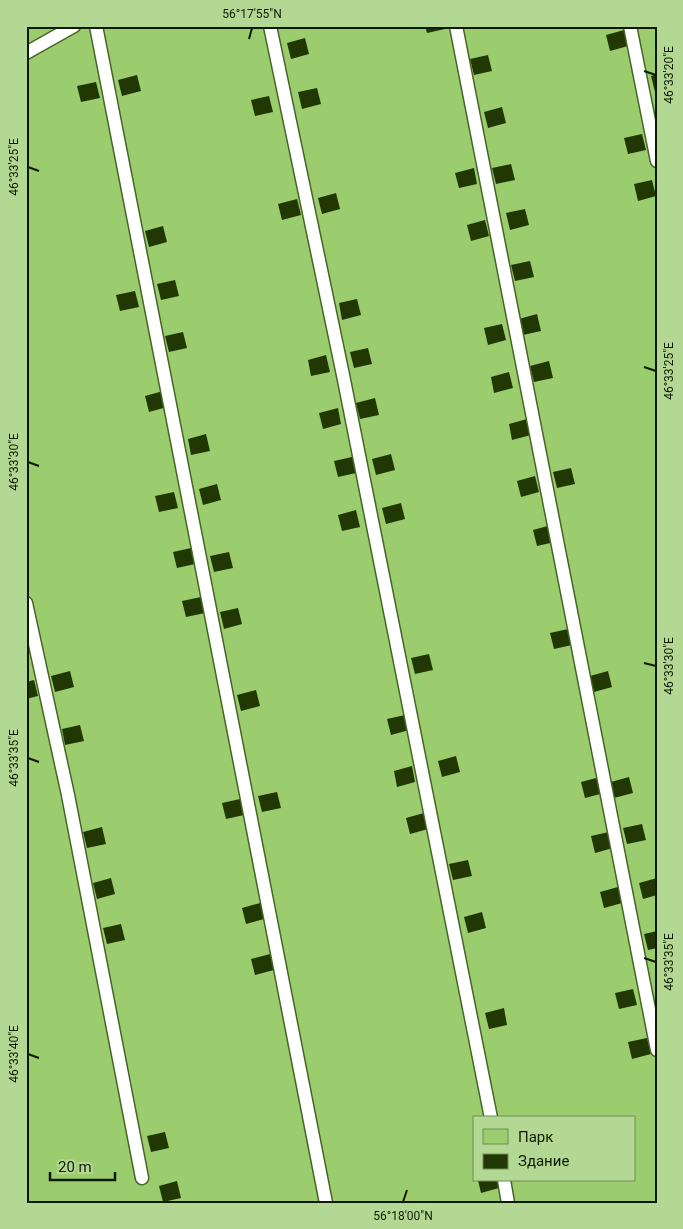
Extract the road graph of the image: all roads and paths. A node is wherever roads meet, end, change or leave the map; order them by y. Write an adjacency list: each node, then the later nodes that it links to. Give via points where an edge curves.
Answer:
1 (74, 26): 6 (lane)
2 (96, 26): 13 (lane)
3 (270, 26): 10 (lane)
4 (456, 26): 9 (lane)
5 (630, 26): 7 (lane)
6 (26, 53)
7 (657, 161)
8 (26, 603): 11 (lane, via 68,795)
9 (657, 1050)
10 (491, 1116)
11 (142, 1178)
12 (504, 1182): 14 (lane)
13 (326, 1203)
14 (508, 1203)

